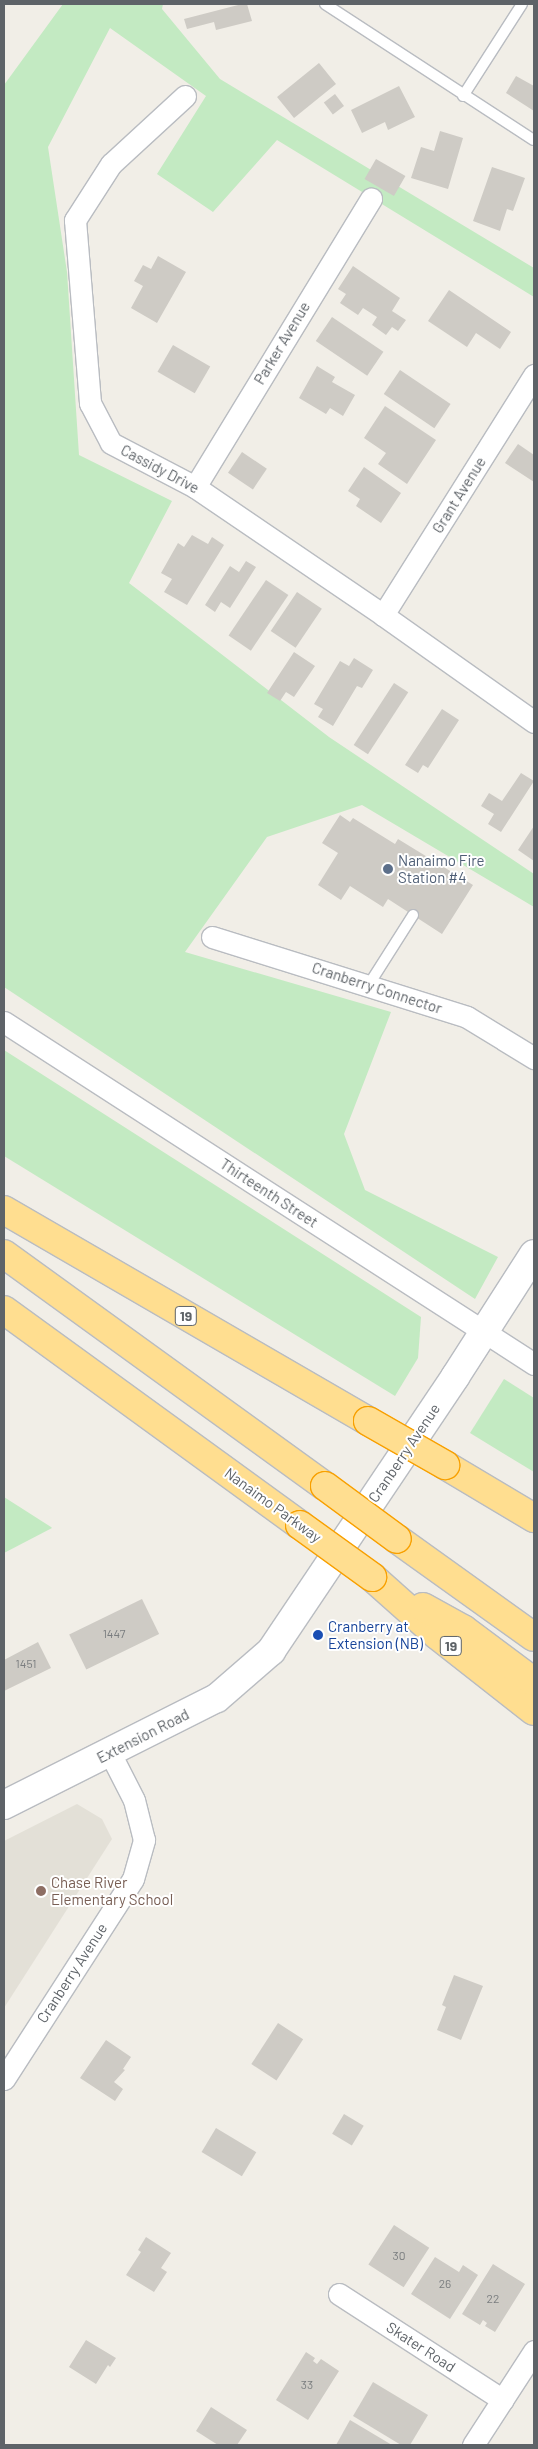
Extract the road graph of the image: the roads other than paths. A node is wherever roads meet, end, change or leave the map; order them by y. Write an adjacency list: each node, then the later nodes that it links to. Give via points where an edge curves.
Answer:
1 (325, 4): 4 (lane)
2 (522, 4): 4 (lane)
3 (185, 96): 8 (street, Cassidy Drive, via 111,164 75,220 90,403 112,443)
4 (463, 96): 5 (lane)
5 (534, 140)
6 (371, 199): 8 (street, Parker Avenue)
7 (534, 374): 9 (street, Grant Avenue)
8 (195, 487): 9 (street, Cassidy Drive)
9 (383, 615): 10 (street, Cassidy Drive)
10 (534, 722)
11 (412, 915): 13 (lane)
12 (212, 936): 13 (street, Cranberry Connector)
13 (368, 986): 15 (street, Cranberry Connector, via 467,1017)
14 (4, 1022): 20 (street, Thirteenth Street)
15 (534, 1058)
16 (4, 1210): 22 (highway, 19, bridge)
17 (4, 1254): 24 (highway, bridge)
18 (534, 1254): 20 (street, Cranberry Avenue)
19 (4, 1310): 23 (highway, Nanaimo Parkway / 19, bridge)
20 (484, 1332): 21 (street, Thirteenth Street); 25 (street, Cranberry Avenue)
21 (534, 1364)
22 (534, 1518)
23 (372, 1577): 26 (highway, via 463,1629); 27 (highway, Nanaimo Parkway / 19, via 437,1635)
24 (534, 1637)
25 (271, 1651): 28 (street, Extension Road, via 217,1698)
26 (534, 1682)
27 (534, 1711)
28 (110, 1753): 29 (street, Extension Road); 30 (street, Cranberry Avenue, via 134,1800 144,1840 133,1879)
29 (4, 1805)
30 (4, 2079)
31 (340, 2294): 33 (street, Skater Road)
32 (534, 2351): 33 (street)
33 (503, 2400): 34 (street)
34 (473, 2445)

